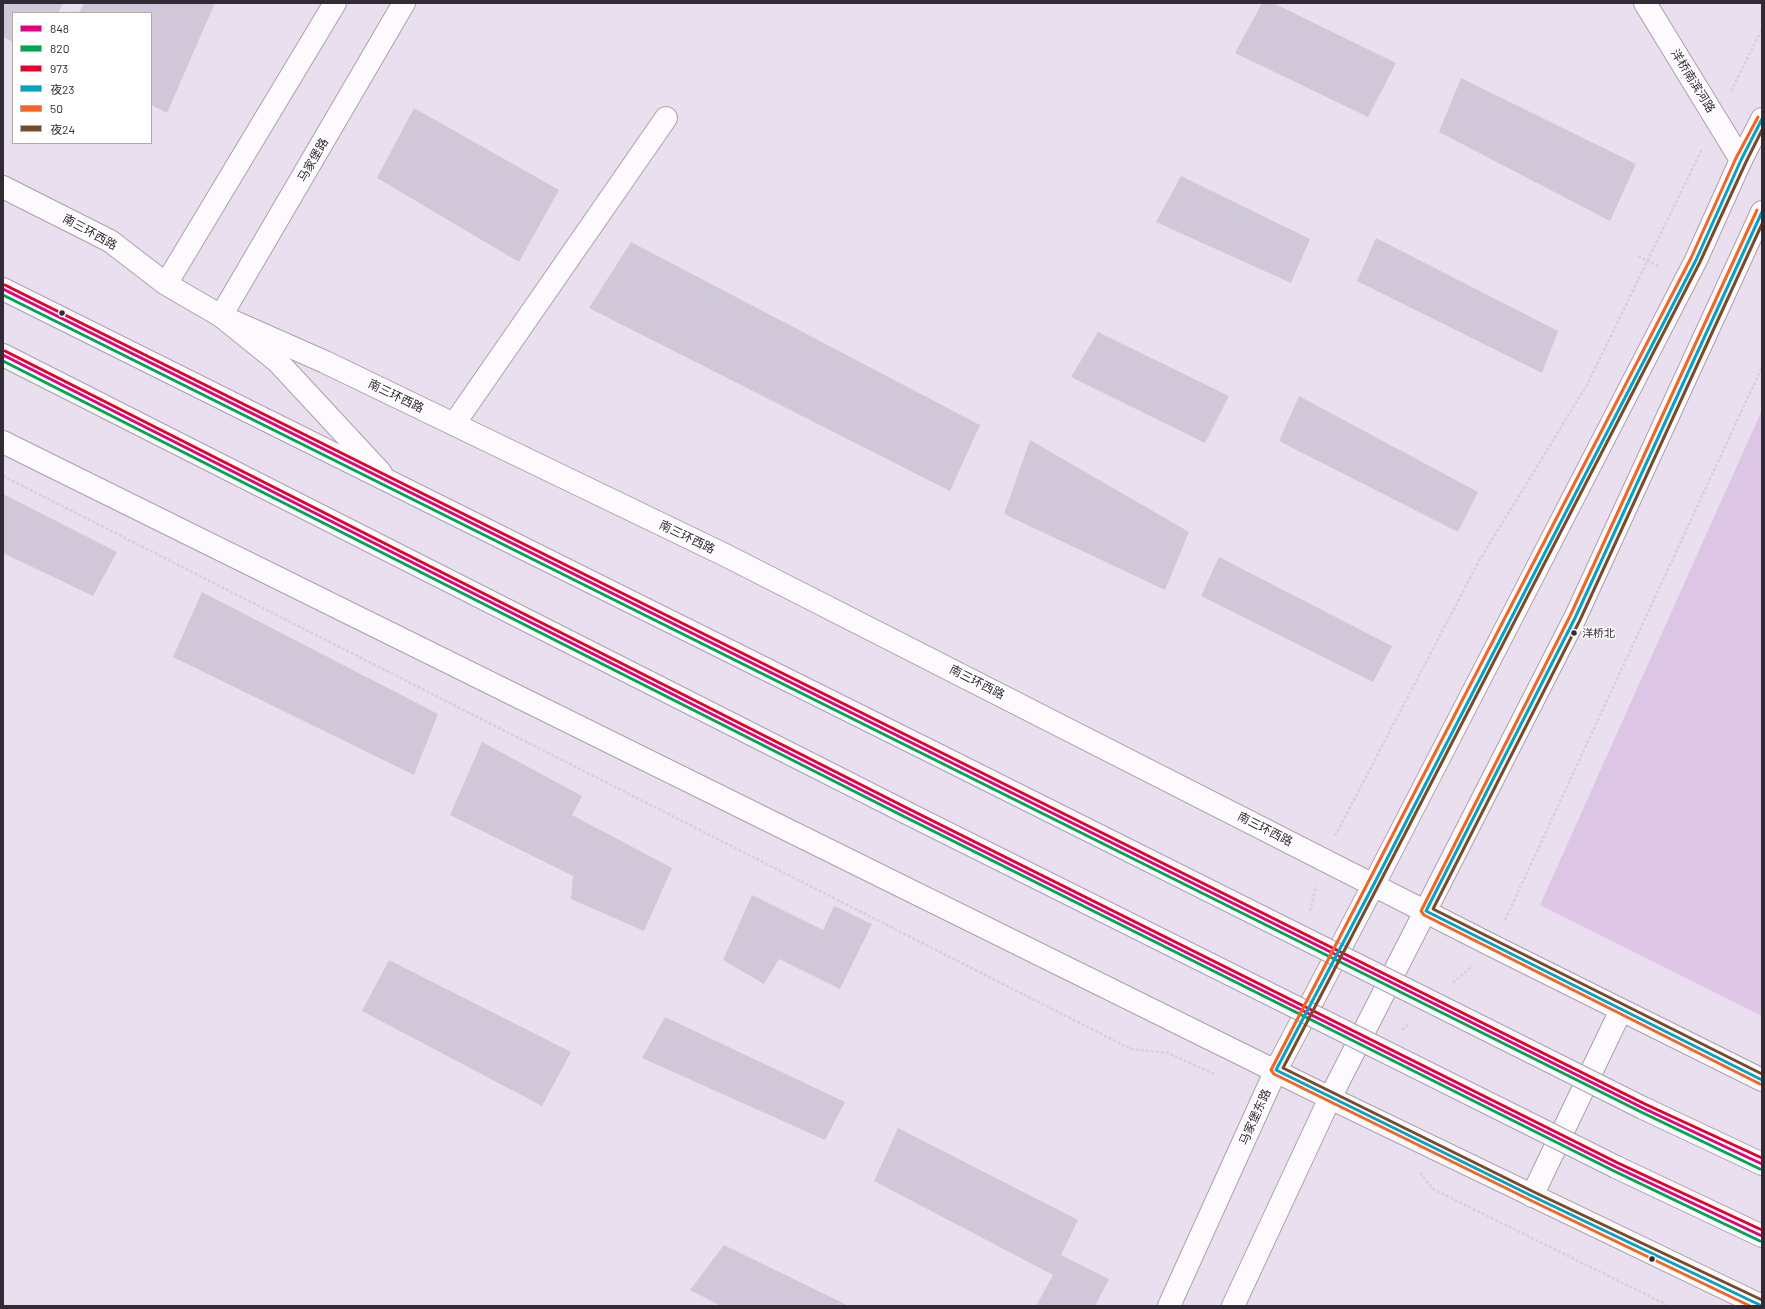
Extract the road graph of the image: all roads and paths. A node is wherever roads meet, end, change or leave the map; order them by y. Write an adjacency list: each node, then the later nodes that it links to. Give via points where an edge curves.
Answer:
1 (335, 3): 14 (main road)
2 (404, 3): 16 (main road, 马家堡路)
3 (1645, 3): 7 (main road, 洋桥南滨河路)
4 (1762, 29): 7 (path)
5 (666, 118): 19 (main road)
6 (1762, 119): 8 (main road, 马家堡东路)
7 (1717, 120): 8 (main road, 洋桥南滨河路); 12 (path)
8 (1740, 160): 24 (main road, 马家堡东路, via 1696,260)
9 (3, 188): 14 (main road, 南三环西路, via 110,241)
10 (1762, 212): 25 (main road, via 1575,618)
11 (1638, 256): 12 (path)
12 (1648, 261): 13 (path); 23 (path, via 1587,385 1479,561)
13 (1660, 267)
14 (166, 284): 16 (main road, 南三环西路)
15 (3, 290): 22 (main road)
16 (221, 316): 19 (main road, 南三环西路, via 325,362); 22 (main road, via 278,362)
17 (3, 355): 39 (main road, bridge, via 905,812 1616,1167)
18 (1762, 367): 27 (path)
19 (454, 424): 23 (main road, 南三环西路, via 725,555)
20 (3, 442): 32 (main road)
21 (3, 476): 33 (path, via 1131,1049 1168,1053)
22 (392, 484): 36 (main road, bridge, via 1644,1108)
23 (1322, 858): 24 (main road, 南三环西路); 26 (path)
24 (1374, 884): 25 (main road, 南三环西路); 32 (main road, 马家堡东路)
25 (1426, 911): 27 (main road, 南三环西路); 35 (main road)
26 (1309, 919)
27 (1493, 946): 28 (path); 29 (main road, 南三环西路)
28 (1452, 984)
29 (1621, 1010): 34 (main road, 南三环西路); 38 (main road)
30 (1411, 1022): 31 (path)
31 (1400, 1032)
32 (1276, 1070): 35 (main road); 40 (main road, 马家堡东路)
33 (1223, 1078)
34 (1762, 1080)
35 (1330, 1098): 38 (main road); 41 (main road)
36 (1762, 1164)
37 (1416, 1168): 42 (path, via 1433,1189)
38 (1532, 1196): 43 (main road)
39 (1762, 1236)
40 (1169, 1306)
41 (1233, 1306)
42 (1669, 1306)
43 (1762, 1306)

